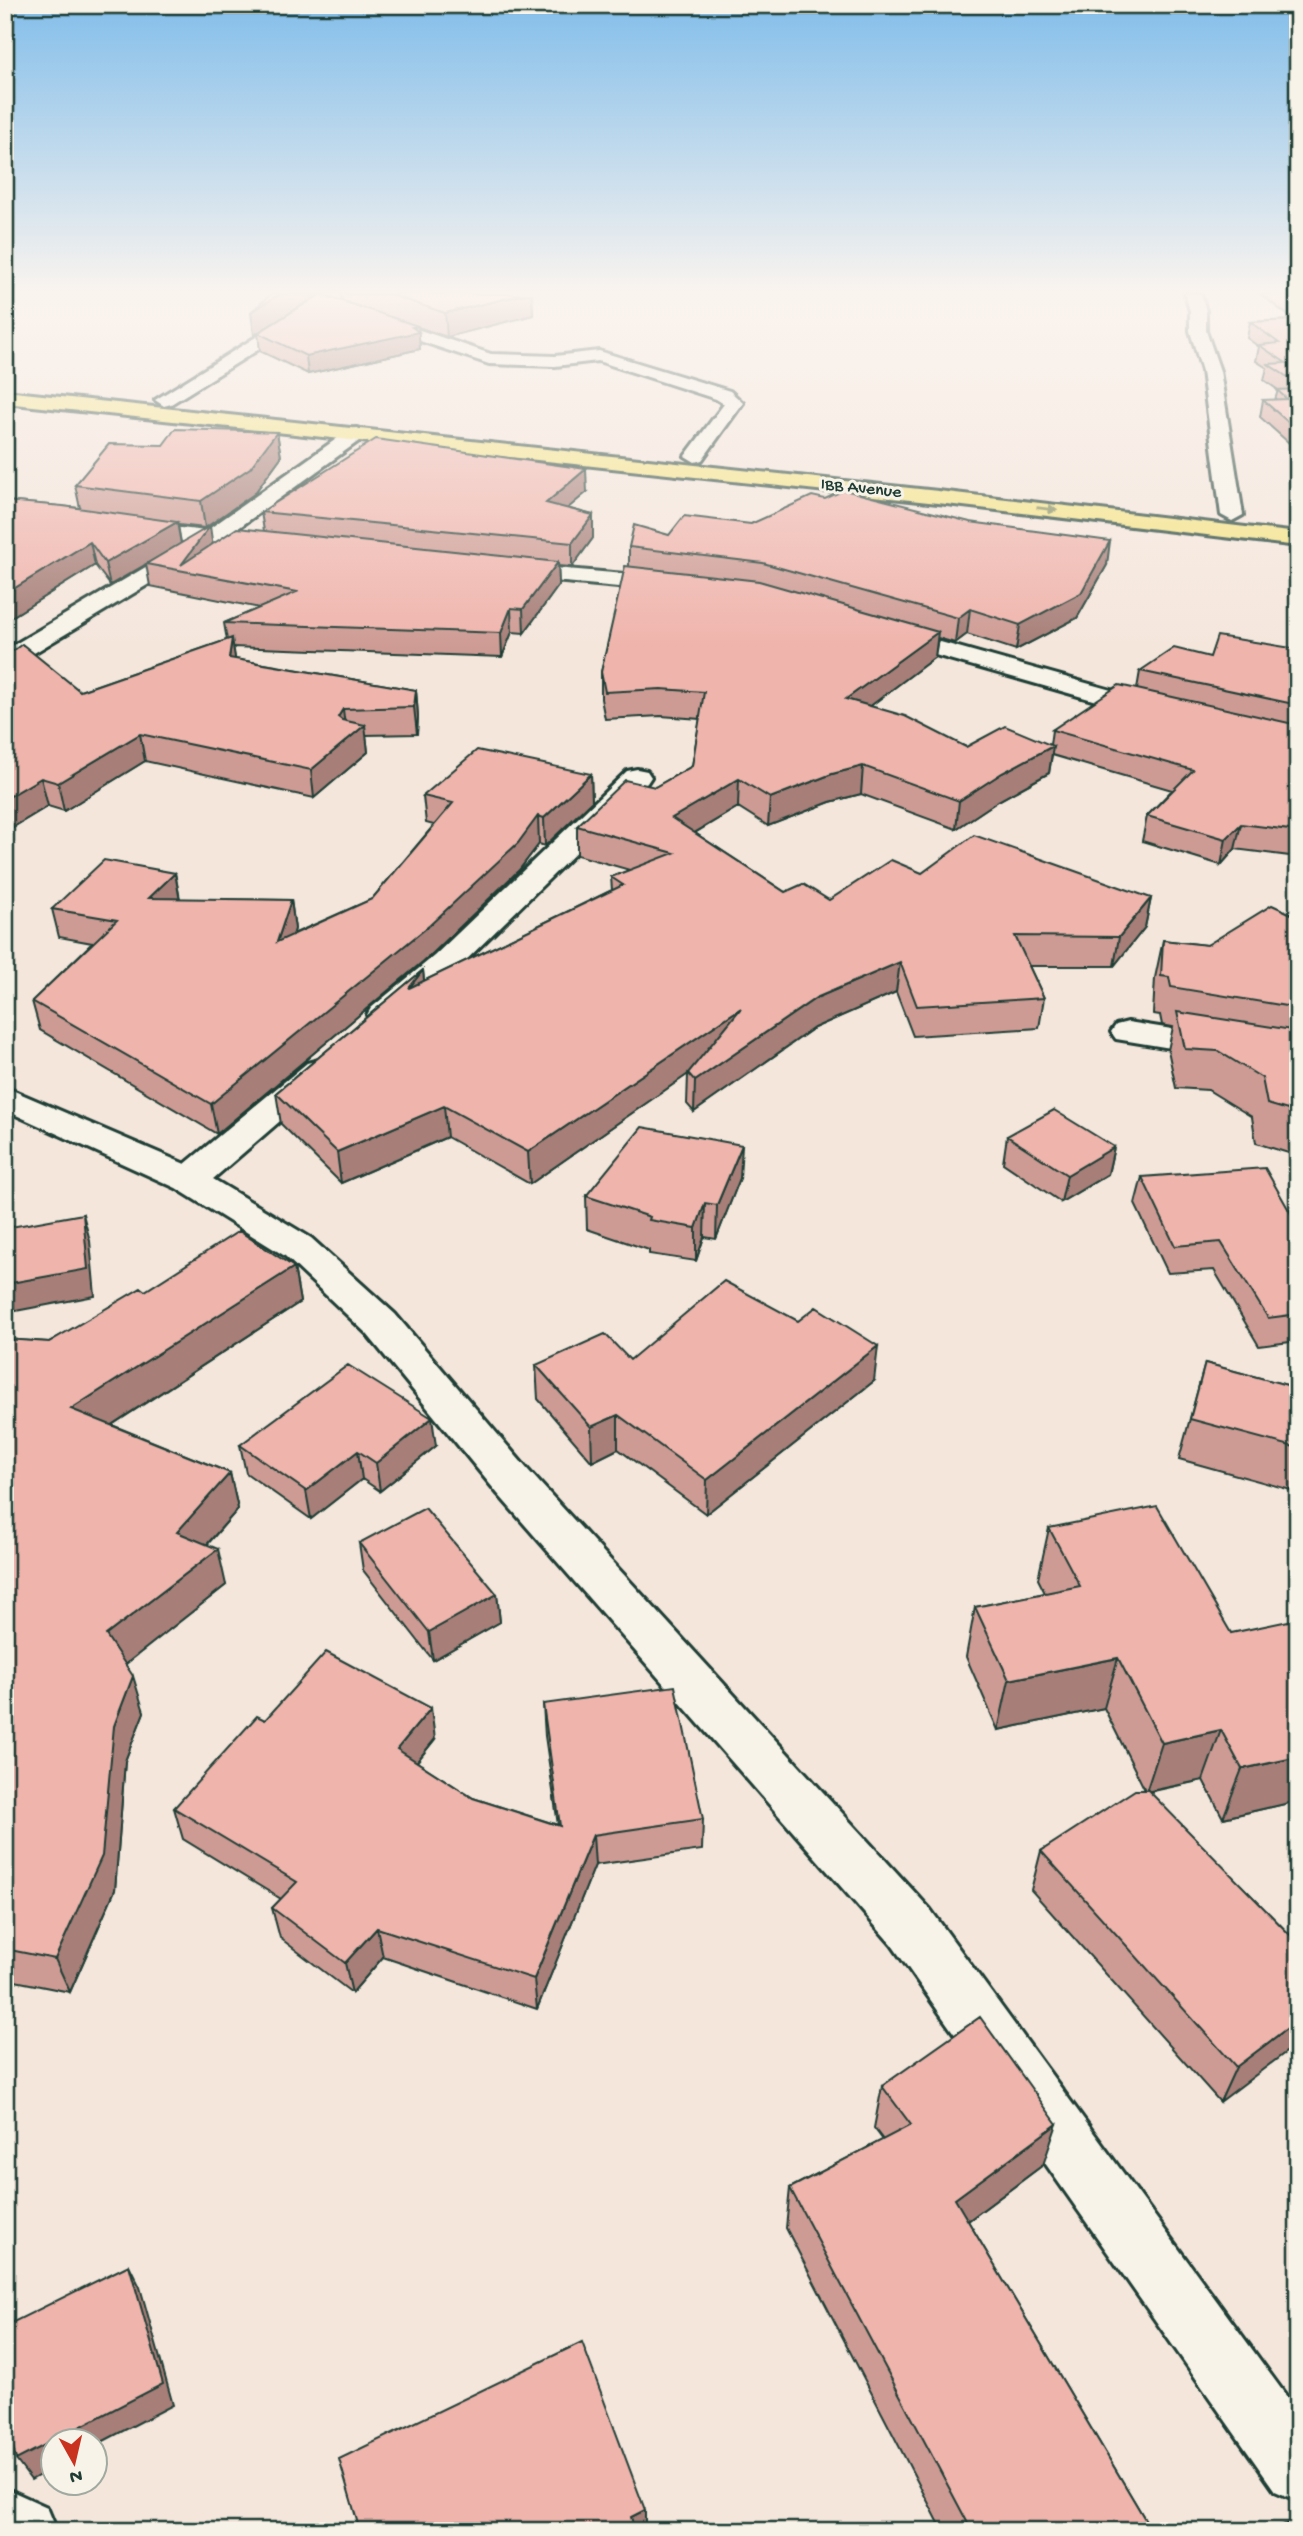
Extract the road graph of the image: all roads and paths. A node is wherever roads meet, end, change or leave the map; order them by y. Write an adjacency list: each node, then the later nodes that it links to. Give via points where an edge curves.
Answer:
1 (151, 412): 5 (main road, IBB Avenue)
2 (281, 412): 6 (main road)
3 (727, 412): 6 (street)
4 (1217, 412): 7 (street)
5 (356, 434): 10 (street); 11 (main road, IBB Avenue, one-way to 11)
6 (695, 456): 7 (main road)
7 (1231, 515): 8 (main road)
8 (1298, 523)
9 (102, 525): 10 (street)
10 (210, 538): 12 (street); 16 (street)
11 (1298, 540)
12 (290, 547)
13 (489, 570): 14 (street)
14 (693, 588)
15 (863, 627): 17 (street)
16 (5, 660)
17 (1171, 713)
18 (637, 778): 22 (street, via 445,963)
19 (1128, 1032): 20 (street)
20 (1298, 1059)
21 (5, 1097): 22 (street)
22 (189, 1180): 23 (street, via 298,1247 380,1324 513,1482 911,1927)
23 (1298, 2468)
24 (5, 2522): 25 (street)
25 (23, 2531)

